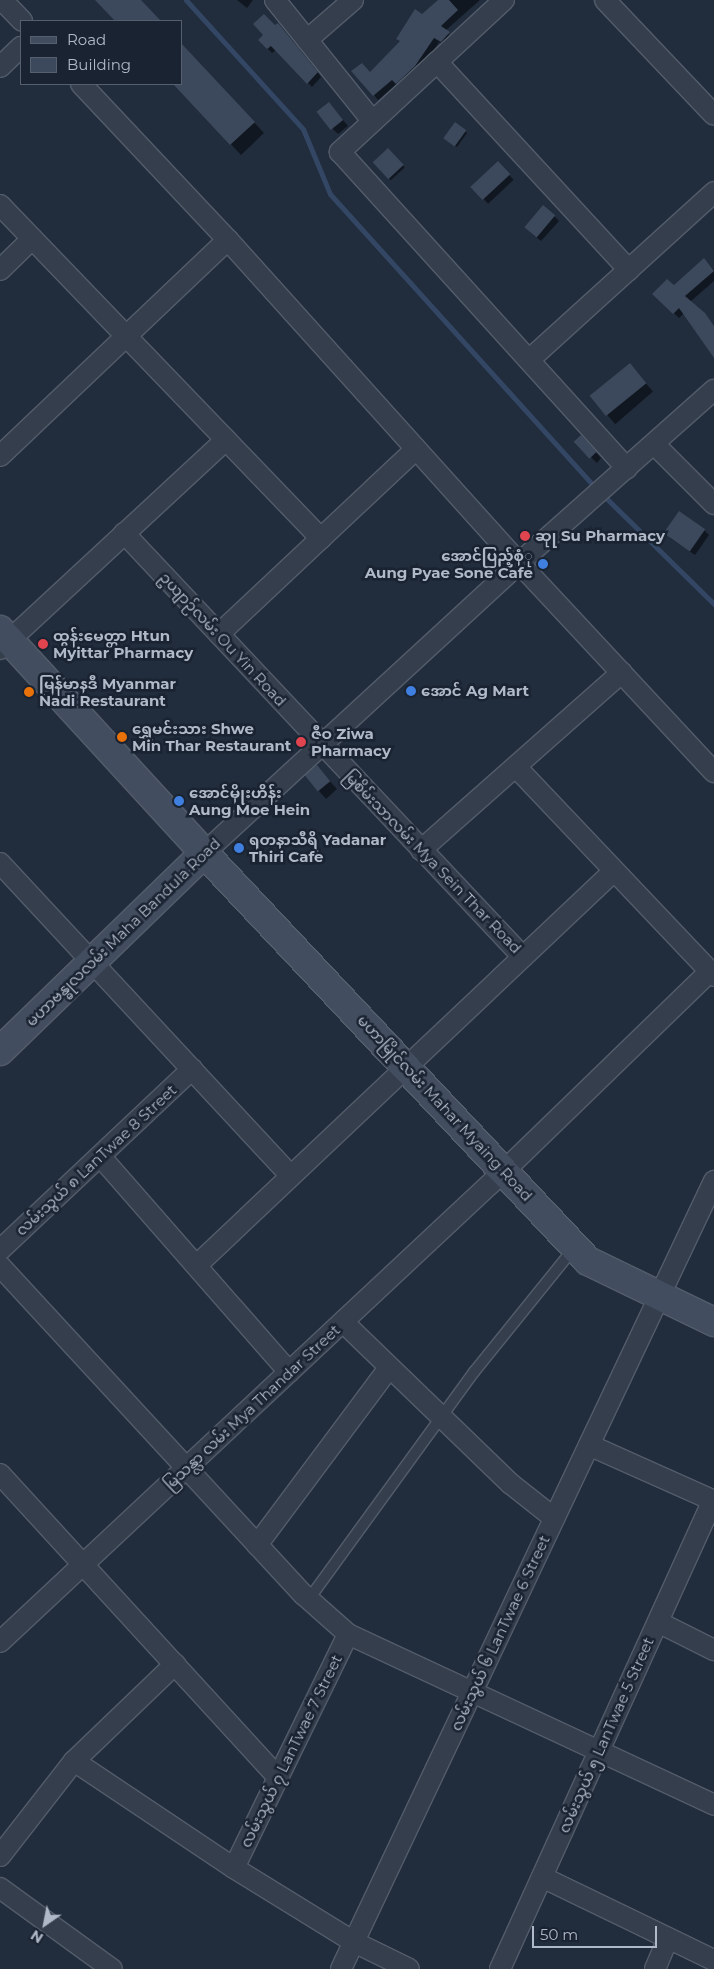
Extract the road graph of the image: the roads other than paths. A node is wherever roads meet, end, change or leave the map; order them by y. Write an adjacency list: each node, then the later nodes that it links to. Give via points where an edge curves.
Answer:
1 (2, 0): 6 (street)
2 (275, 0): 7 (street)
3 (353, 0): 7 (street)
4 (504, 0): 9 (street)
5 (605, 0): 12 (street)
6 (21, 20)
7 (307, 40): 13 (street)
8 (20, 48): 10 (street)
9 (438, 62): 13 (street); 19 (street)
10 (0, 67)
11 (82, 85): 17 (street)
12 (714, 115)
13 (372, 122): 21 (street, via 340,152)
14 (714, 192): 19 (street)
15 (0, 206): 16 (street)
16 (32, 239): 18 (street); 20 (street)
17 (228, 240): 20 (street); 25 (street)
18 (0, 270)
19 (629, 270): 21 (street)
20 (127, 337): 23 (street); 26 (street)
21 (529, 360): 27 (street)
22 (714, 390): 24 (street, မဟာဗန္ဓုလလမ်း Maha Bandula Road)
23 (226, 440): 29 (street); 30 (street)
24 (654, 444): 27 (street, မဟာဗန္ဓုလလမ်း Maha Bandula Road); 28 (street)
25 (416, 449): 30 (street); 31 (street)
26 (0, 456)
27 (626, 468): 31 (street, မဟာဗန္ဓုလလမ်း Maha Bandula Road)
28 (714, 504)
29 (124, 533): 32 (street, ဥယျာဉ်လမ်း Ou Yin Road); 33 (street)
30 (321, 539): 32 (street)
31 (519, 563): 34 (street); 35 (street, မဟာဗန္ဓုလလမ်း Maha Bandula Road)
32 (219, 634): 35 (street, ဥယျာဉ်လမ်း Ou Yin Road)
33 (3, 640): 39 (street, မဟာမြိုင်လမ်း Mahar Myaing Road)
34 (622, 672): 36 (street); 37 (street)
35 (322, 745): 38 (street, မြစိမ်းသာလမ်း Mya Sein Thar Road); 39 (street, မဟာဗန္ဓုလလမ်း Maha Bandula Road)
36 (516, 767): 38 (street); 41 (street)
37 (714, 772)
38 (421, 850): 42 (street, မြစိမ်းသာလမ်း Mya Sein Thar Road)
39 (204, 853): 43 (street, မဟာဗန္ဓုလလမ်း Maha Bandula Road); 46 (street, မဟာမြိုင်လမ်း Mahar Myaing Road)
40 (0, 863): 43 (street)
41 (614, 871): 42 (street); 44 (street)
42 (523, 958): 46 (street)
43 (93, 964): 45 (street, မဟာဗန္ဓုလလမ်း Maha Bandula Road); 47 (street)
44 (712, 974): 49 (street, မြသန္လာ လမ်း Mya Thandar Street)
45 (0, 1051)
46 (407, 1067): 49 (street, မဟာမြိုင်လမ်း Mahar Myaing Road); 50 (street)
47 (192, 1069): 48 (street, လမ်းသွယ် ၈ LanTwae 8 Street); 50 (street)
48 (100, 1156): 53 (street, လမ်းသွယ် ၈ LanTwae 8 Street); 54 (street)
49 (504, 1171): 52 (street, မဟာမြိုင်လမ်း Mahar Myaing Road); 57 (street, မြသန္လာ လမ်း Mya Thandar Street)
50 (291, 1176): 54 (street)
51 (714, 1180): 56 (street, လမ်းသွယ် ၆ LanTwae 6 Street)
52 (575, 1247): 56 (street, မဟာမြိုင်လမ်း Mahar Myaing Road, via 588,1261); 61 (lane)
53 (0, 1250)
54 (197, 1265): 60 (street)
55 (0, 1266): 63 (street)
56 (660, 1296): 58 (street, မဟာမြိုင်လမ်း Mahar Myaing Road); 62 (street, လမ်းသွယ် ၆ LanTwae 6 Street)
57 (343, 1322): 59 (street); 60 (street, မြသန္လာ လမ်း Mya Thandar Street)
58 (714, 1322)
59 (389, 1368): 61 (street); 67 (street)
60 (289, 1372): 63 (street, မြသန္လာ လမ်း Mya Thandar Street)
61 (440, 1416): 66 (street, via 511,1484); 69 (lane)
62 (589, 1445): 65 (street); 66 (street, လမ်းသွယ် ၆ LanTwae 6 Street)
63 (186, 1468): 67 (street); 68 (street, မြသန္လာ လမ်း Mya Thandar Street)
64 (0, 1474): 68 (street)
65 (713, 1501): 70 (street, လမ်းသွယ် ၅ LanTwae 5 Street)
66 (554, 1518): 75 (street, လမ်းသွယ် ၆ LanTwae 6 Street)
67 (258, 1545): 69 (street)
68 (83, 1564): 72 (street, မြသန္လာ လမ်း Mya Thandar Street); 74 (street)
69 (308, 1599): 71 (street)
70 (658, 1622): 73 (street); 76 (street, လမ်းသွယ် ၅ LanTwae 5 Street)
71 (348, 1634): 75 (street); 78 (street, လမ်းသွယ် ၇ LanTwae 7 Street)
72 (0, 1642)
73 (714, 1650)
74 (175, 1664): 77 (street); 78 (street)
75 (473, 1692): 76 (street); 85 (street, လမ်းသွယ် ၆ LanTwae 6 Street)
76 (599, 1751): 79 (street); 82 (street, လမ်းသွယ် ၅ LanTwae 5 Street)
77 (74, 1761): 80 (street); 81 (street)
78 (277, 1776): 81 (street, လမ်းသွယ် ၇ LanTwae 7 Street)
79 (714, 1805)
80 (0, 1856)
81 (234, 1868): 85 (street)
82 (542, 1877): 84 (street); 90 (street, လမ်းသွယ် ၅ LanTwae 5 Street)
83 (0, 1888): 87 (street)
84 (668, 1939): 86 (street); 91 (street)
85 (354, 1942): 88 (street, လမ်းသွယ် ၆ LanTwae 6 Street); 89 (street)
86 (714, 1960)
87 (112, 1969)
88 (341, 1969)
89 (409, 1969)
90 (500, 1969)
91 (655, 1969)

